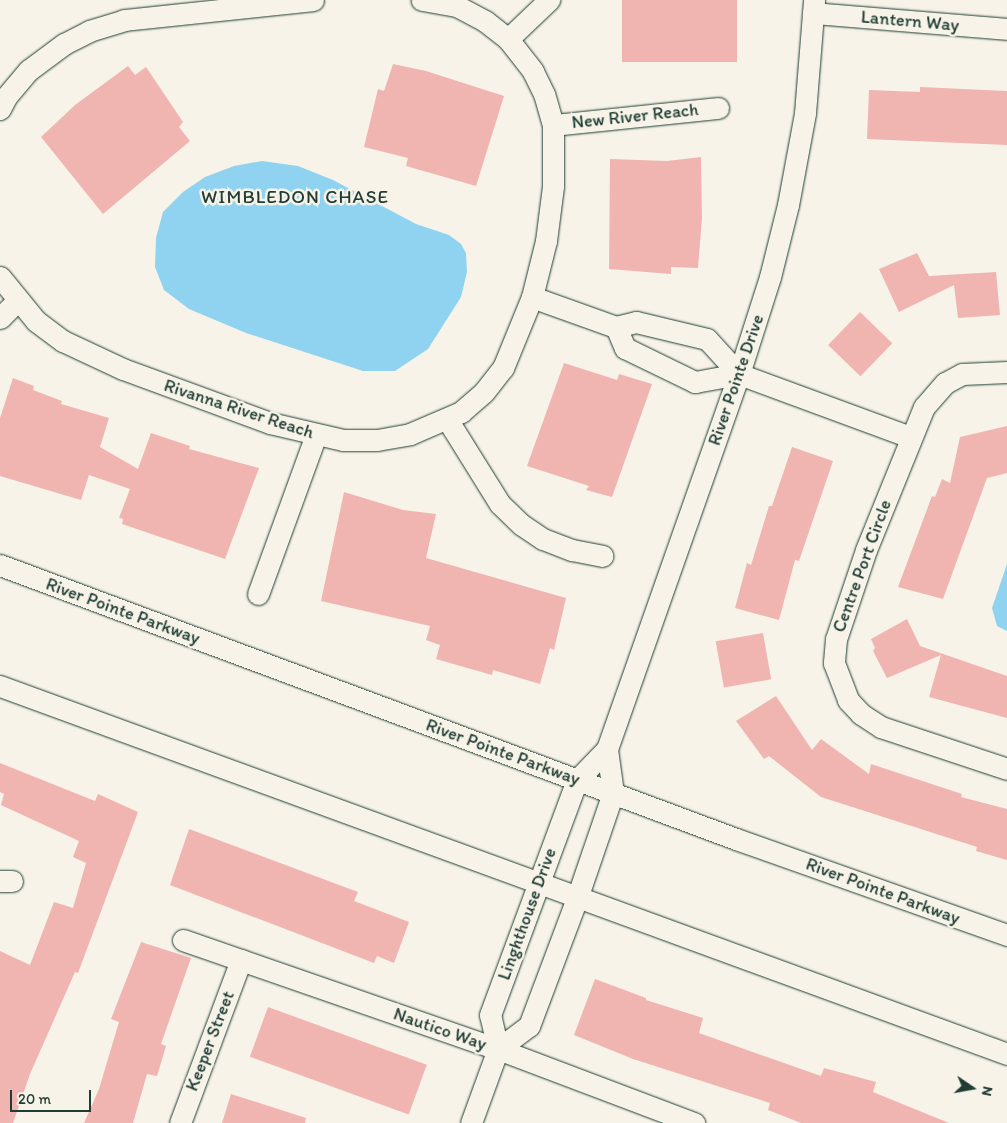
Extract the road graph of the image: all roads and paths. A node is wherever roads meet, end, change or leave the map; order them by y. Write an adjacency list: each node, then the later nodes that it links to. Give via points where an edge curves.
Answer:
1 (313, 0): 8 (street, via 124,20 89,31 64,44 29,70)
2 (422, 0): 6 (street, Rivanna River Reach, via 457,6 485,21)
3 (549, 0): 6 (street)
4 (814, 6): 5 (street, Lantern Way); 16 (street, River Pointe Drive, via 804,113 788,205 770,277)
5 (1007, 29)
6 (508, 39): 9 (street, Rivanna River Reach, via 533,71)
7 (718, 108): 9 (street, New River Reach)
8 (0, 109)
9 (553, 124): 11 (street, Rivanna River Reach, via 551,204 546,241)
10 (0, 277): 12 (street, Rivanna River Reach)
11 (532, 297): 14 (street); 17 (street, Rivanna River Reach, via 503,368 484,392)
12 (17, 301): 13 (street); 18 (street, Rivanna River Reach, via 36,321 63,341 123,369 214,405)
13 (0, 318)
14 (616, 327): 16 (street, via 636,322 707,339); 16 (street, via 625,348 696,382)
15 (1007, 372): 19 (street, Centre Port Circle, via 974,371 945,383 924,407)
16 (739, 374): 19 (street); 24 (street, River Pointe Drive)
17 (447, 420): 18 (street, Rivanna River Reach, via 410,434 377,440 343,440); 20 (street, via 500,504 522,525 543,539 572,550)
18 (316, 435): 22 (street)
19 (910, 437): 25 (street, Centre Port Circle, via 836,639 834,663 841,688 861,714 881,727)
20 (602, 556)
21 (0, 565): 26 (street, River Pointe Parkway)
22 (258, 594)
23 (0, 686): 28 (street)
24 (607, 748): 26 (street, River Pointe Drive); 27 (street, River Pointe Drive)
25 (1007, 770)
26 (577, 780): 27 (street, River Pointe Parkway); 28 (street, Linghthouse Drive)
27 (613, 793): 29 (street, River Pointe Drive); 30 (street, River Pointe Parkway)
28 (539, 883): 29 (street); 33 (street, Linghthouse Drive, via 490,1015)
29 (577, 898): 33 (street, via 529,1026); 34 (street)
30 (1007, 935)
31 (183, 940): 32 (street, Nautico Way)
32 (241, 960): 33 (street, Nautico Way); 35 (street, Keeper Street)
33 (498, 1049): 36 (street); 37 (street, Nautico Way)
34 (1007, 1054)
35 (180, 1123)
36 (470, 1123)
37 (694, 1123)

